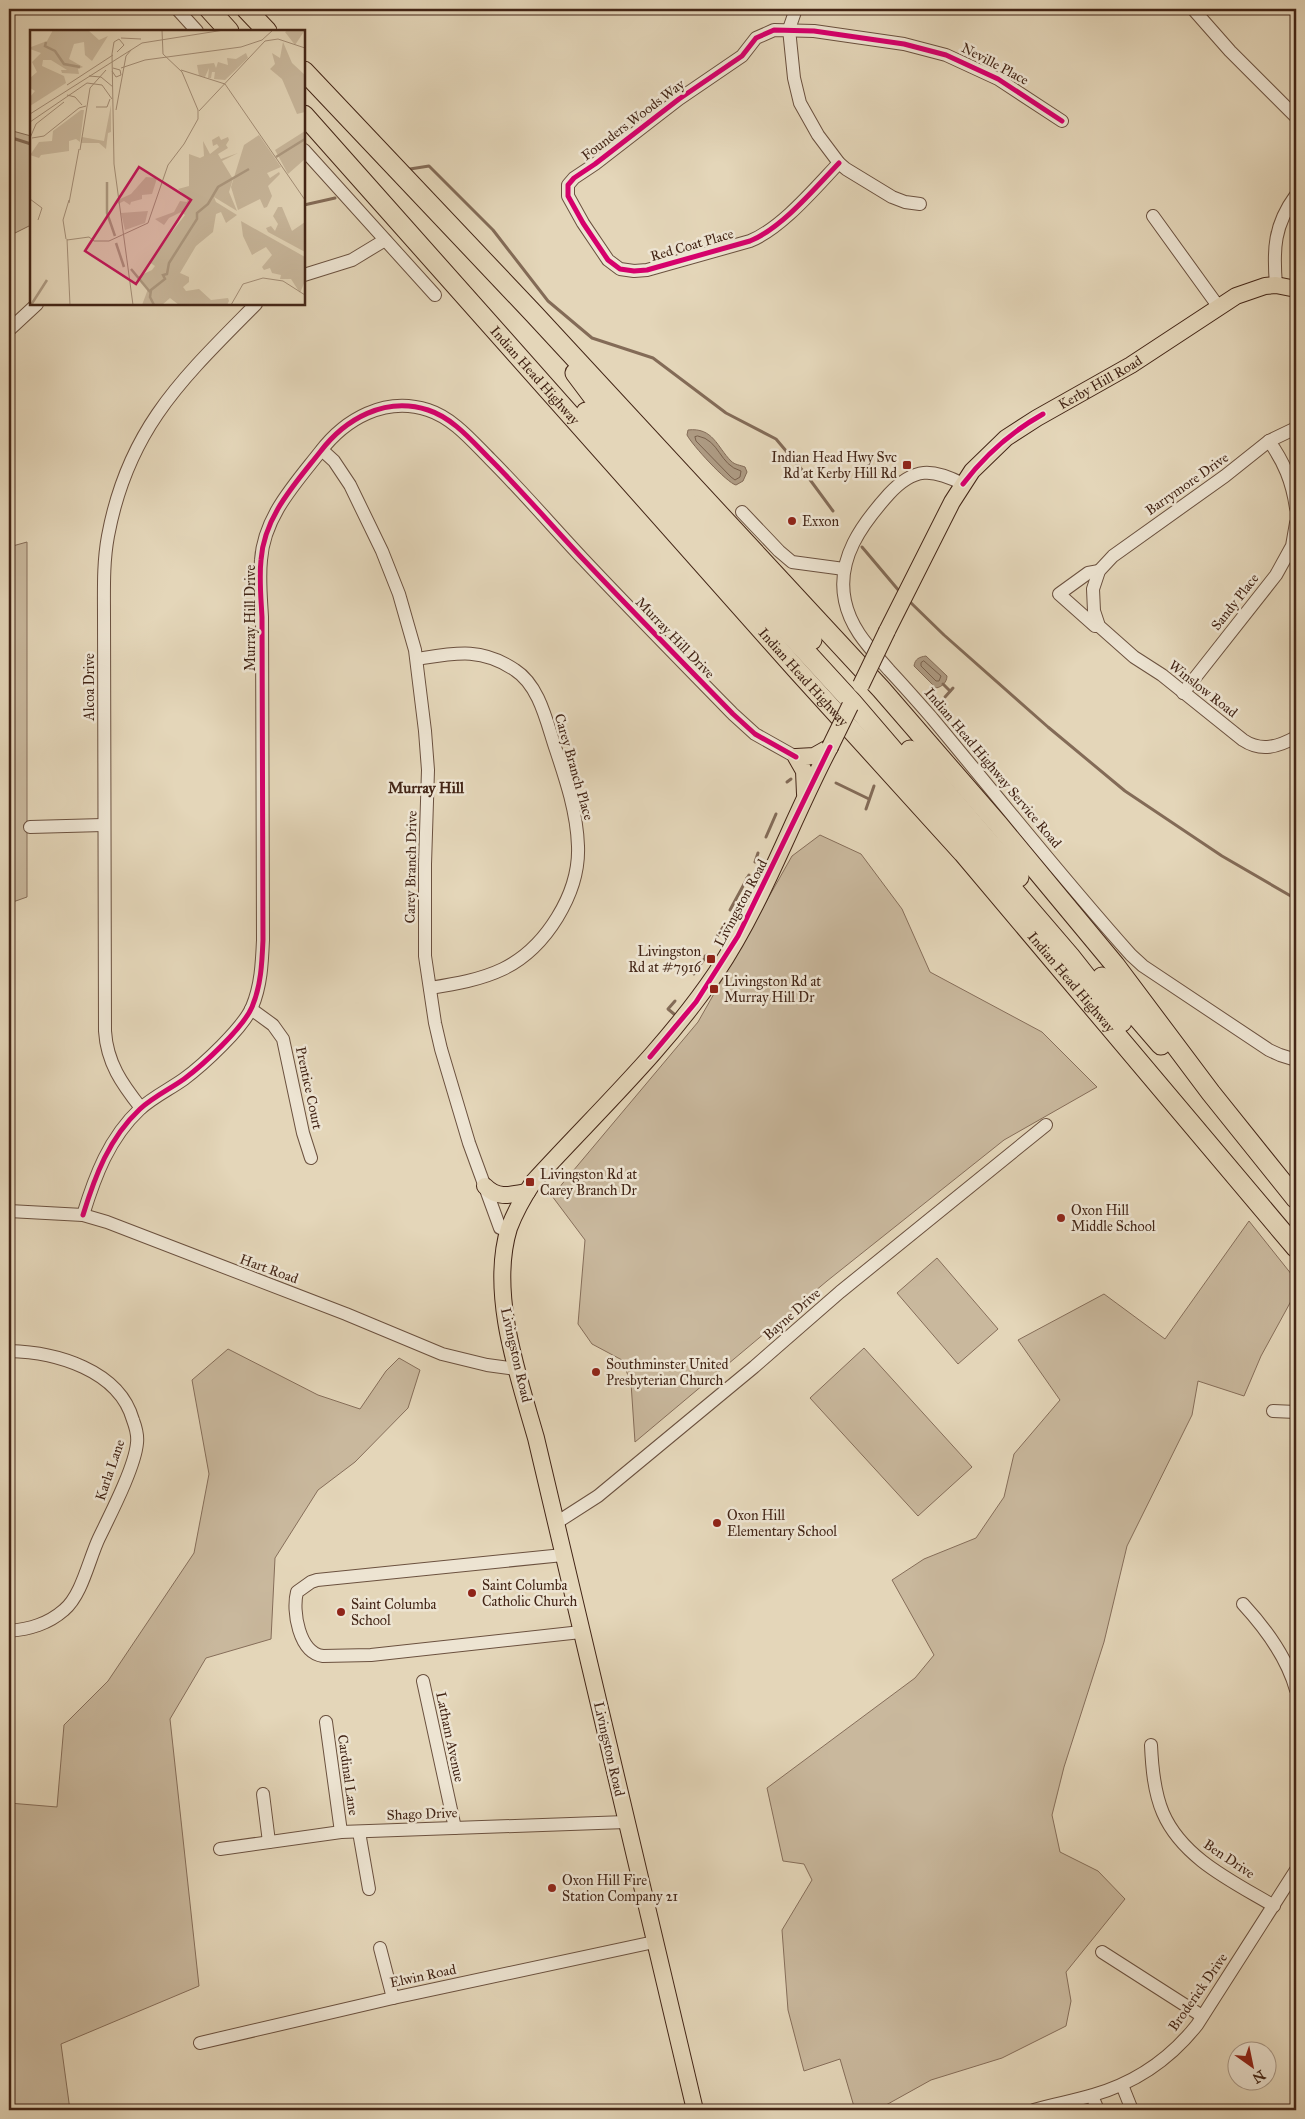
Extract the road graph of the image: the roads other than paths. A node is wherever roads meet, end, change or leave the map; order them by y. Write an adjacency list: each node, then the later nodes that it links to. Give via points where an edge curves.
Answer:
1 (177, 9): 7 (street)
2 (209, 9): 8 (highway)
3 (246, 9): 9 (highway)
4 (796, 9): 6 (street)
5 (1193, 9): 12 (street)
6 (790, 29): 13 (street, Neville Place, via 882,41 946,55 998,79); 15 (street, via 794,78 800,103); 16 (street, Founders Woods Way, via 770,31 756,38 742,56 574,178)
7 (196, 30)
8 (228, 30)
9 (266, 30)
10 (305, 71): 29 (highway)
11 (305, 116): 21 (highway, Indian Head Highway)
12 (1296, 117)
13 (1062, 121)
14 (305, 151): 20 (street)
15 (839, 163): 16 (street, Red Coat Place, via 790,213 763,235 640,271 620,269 608,260 570,200); 18 (street, via 892,198)
16 (567, 188)
17 (1296, 196): 23 (street, via 1283,216 1276,236)
18 (920, 204)
19 (1152, 216): 28 (street)
20 (385, 240): 22 (street, via 352,260); 25 (street)
21 (428, 253): 44 (highway, via 585,411); 59 (highway, Indian Head Highway, via 963,853)
22 (305, 275)
23 (1276, 285): 24 (main road, Kerby Hill Road); 28 (main road, Kerby Hill Road, via 1246,292)
24 (1296, 289)
25 (436, 295)
26 (36, 305): 30 (street)
27 (255, 305): 49 (street, Alcoa Drive, via 161,407 141,438 118,495 104,570)
28 (1218, 306): 34 (main road, Kerby Hill Road, via 1131,365 1006,438)
29 (534, 314): 44 (highway, via 596,401); 54 (highway, via 874,682 979,802 1115,965)
30 (9, 330)
31 (1296, 428): 32 (street, Barrymore Drive)
32 (1269, 441): 35 (street, via 1287,468); 39 (street, Barrymore Drive, via 1130,543)
33 (322, 450): 42 (street, Carey Branch Drive, via 350,485 382,551 399,594); 47 (street, Murray Hill Drive, via 349,423 378,409 417,408 448,420 504,472 733,714 755,734); 52 (street, Murray Hill Drive, via 278,509 266,535 260,560 263,940 262,969)
34 (963, 484): 38 (street, Indian Head Highway Service Road, via 944,475 927,472 899,483 857,536); 44 (main road, Kerby Hill Road, bridge)
35 (1296, 508)
36 (742, 512): 38 (street, via 792,562)
37 (1296, 523): 43 (street, Sandy Place, via 1292,546 1276,576)
38 (844, 569): 53 (street, Indian Head Highway Service Road, via 845,602 864,643 1131,955 1269,1050)
39 (1099, 571): 40 (street, Barrymore Drive, via 1088,573); 41 (street, via 1093,595)
40 (1059, 594): 41 (street, Winslow Road)
41 (1099, 626): 43 (street, Winslow Road)
42 (418, 659): 51 (street, Carey Branch Drive, via 428,770 425,956); 51 (street, Carey Branch Place, via 457,652 476,654 500,661 526,680 542,709 561,766 576,822 578,844 571,891 555,920 535,945 498,971)
43 (1183, 693): 45 (street, Winslow Road, via 1254,746 1272,747)
44 (855, 696): 46 (main road, Livingston Road, bridge); 54 (highway, via 977,827 1163,1048); 59 (highway, via 1150,1056)
45 (1296, 737)
46 (830, 747): 47 (main road, via 814,756); 48 (main road, Livingston Road)
47 (796, 757): 48 (main road, via 804,771)
48 (804, 800): 60 (main road, Livingston Road, via 738,936 696,1002)
49 (103, 825): 50 (street); 55 (street, Alcoa Drive, via 106,1046 118,1077)
50 (30, 828)
51 (430, 988): 58 (street, Carey Branch Drive, via 441,1049)
52 (251, 1009): 55 (street, Murray Hill Drive, via 199,1067); 57 (street, Prentice Court, via 273,1025 283,1039)
53 (1296, 1060)
54 (1210, 1093): 61 (highway)
55 (141, 1108): 63 (street, Murray Hill Drive, via 106,1154)
56 (1046, 1125): 70 (street, Bayne Drive, via 840,1292 598,1496)
57 (311, 1158)
58 (485, 1186): 60 (main road, via 491,1192 506,1196); 64 (street, Carey Branch Drive, via 500,1228)
59 (1247, 1189): 65 (highway, Indian Head Highway)
60 (526, 1192): 64 (main road, Livingston Road)
61 (1296, 1200)
62 (9, 1211): 63 (street, Hart Road)
63 (84, 1215): 67 (street, Hart Road, via 346,1314 442,1354)
64 (509, 1230): 67 (main road, Livingston Road, via 503,1295)
65 (1296, 1248)
66 (9, 1351): 73 (street, Karla Lane, via 42,1355 95,1372 113,1386 128,1407 137,1440 135,1455 113,1510 70,1604 57,1616 38,1626)
67 (516, 1368): 70 (main road, Livingston Road)
68 (1273, 1411): 69 (street)
69 (1296, 1412)
70 (556, 1523): 71 (main road, Livingston Road)
71 (563, 1555): 74 (main road, Livingston Road); 74 (street, via 317,1580 297,1592 297,1620 308,1648 322,1656 372,1655)
72 (1243, 1604): 76 (street, via 1276,1645)
73 (9, 1631)
74 (581, 1632): 80 (main road, Livingston Road)
75 (423, 1681): 81 (street, Latham Avenue)
76 (1296, 1690)
77 (326, 1722): 82 (street, Cardinal Lane)
78 (1151, 1745): 88 (street, Ben Drive, via 1155,1788 1164,1815 1176,1834 1200,1859)
79 (263, 1794): 84 (street)
80 (626, 1822): 81 (street, Shago Drive); 89 (main road, Livingston Road)
81 (455, 1828): 83 (street, Shago Drive)
82 (341, 1832): 83 (street, Shago Drive); 84 (street, Shago Drive)
83 (359, 1832): 87 (street, Cardinal Lane)
84 (269, 1842): 85 (street, Shago Drive)
85 (220, 1849)
86 (1296, 1870): 88 (street, Broderick Drive)
87 (369, 1889)
88 (1274, 1906): 93 (street, Broderick Drive)
89 (654, 1942): 92 (street, Elwin Road); 97 (main road, Livingston Road)
90 (380, 1948): 92 (street)
91 (1102, 1952): 93 (street)
92 (393, 1998): 94 (street, Elwin Road)
93 (1202, 2016): 95 (street, Broderick Drive, via 1172,2052)
94 (200, 2044)
95 (1122, 2085): 96 (street, Broderick Drive); 100 (street)
96 (1092, 2096): 98 (street, Broderick Drive); 99 (street)
97 (695, 2110)
98 (1034, 2110)
99 (1098, 2110)
100 (1132, 2110)

